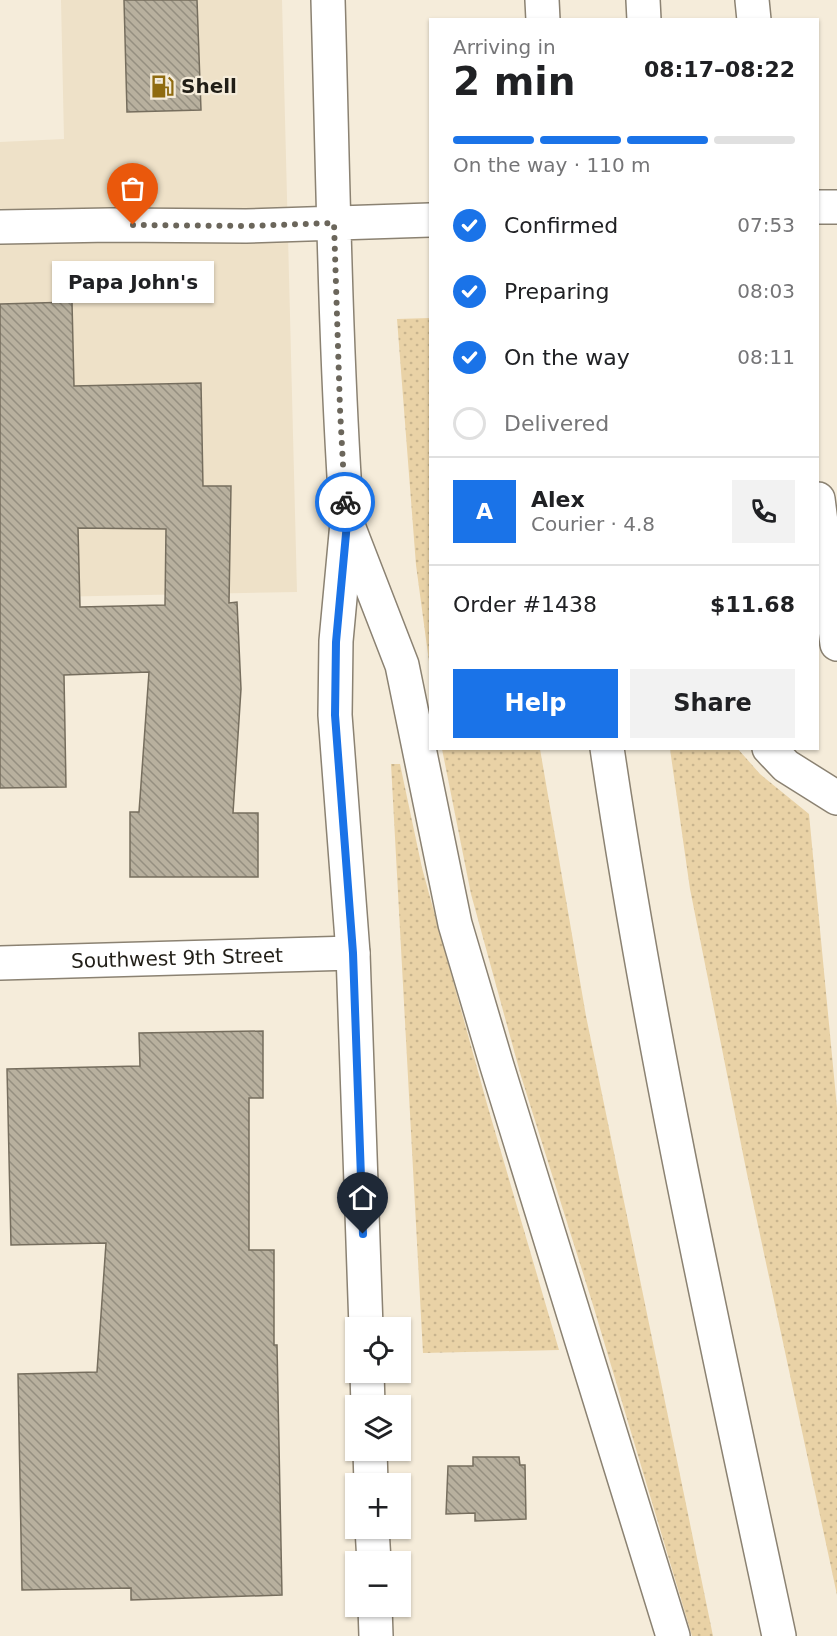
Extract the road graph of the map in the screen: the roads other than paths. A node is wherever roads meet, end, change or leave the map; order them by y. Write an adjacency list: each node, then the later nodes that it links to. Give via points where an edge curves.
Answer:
1 (328, 0): 11 (main road)
2 (542, 0): 5 (main road)
3 (643, 0): 6 (main road)
4 (752, 0): 7 (main road)
5 (543, 18)
6 (644, 18)
7 (754, 18)
8 (819, 207): 9 (main road)
9 (837, 207)
10 (429, 220): 11 (main road)
11 (334, 223): 12 (main road); 14 (main road, via 340,431)
12 (0, 227)
13 (819, 507): 15 (main road)
14 (347, 523): 19 (main road, via 336,642 335,715); 24 (main road, via 402,665 455,924)
15 (837, 644)
16 (607, 750): 25 (main road, via 643,973)
17 (771, 750): 18 (main road, via 786,766)
18 (837, 798)
19 (353, 953): 20 (main road, Southwest 9th Street); 21 (main road)
20 (0, 963)
21 (366, 1317)
22 (375, 1617): 23 (main road)
23 (376, 1636)
24 (673, 1636)
25 (780, 1636)

